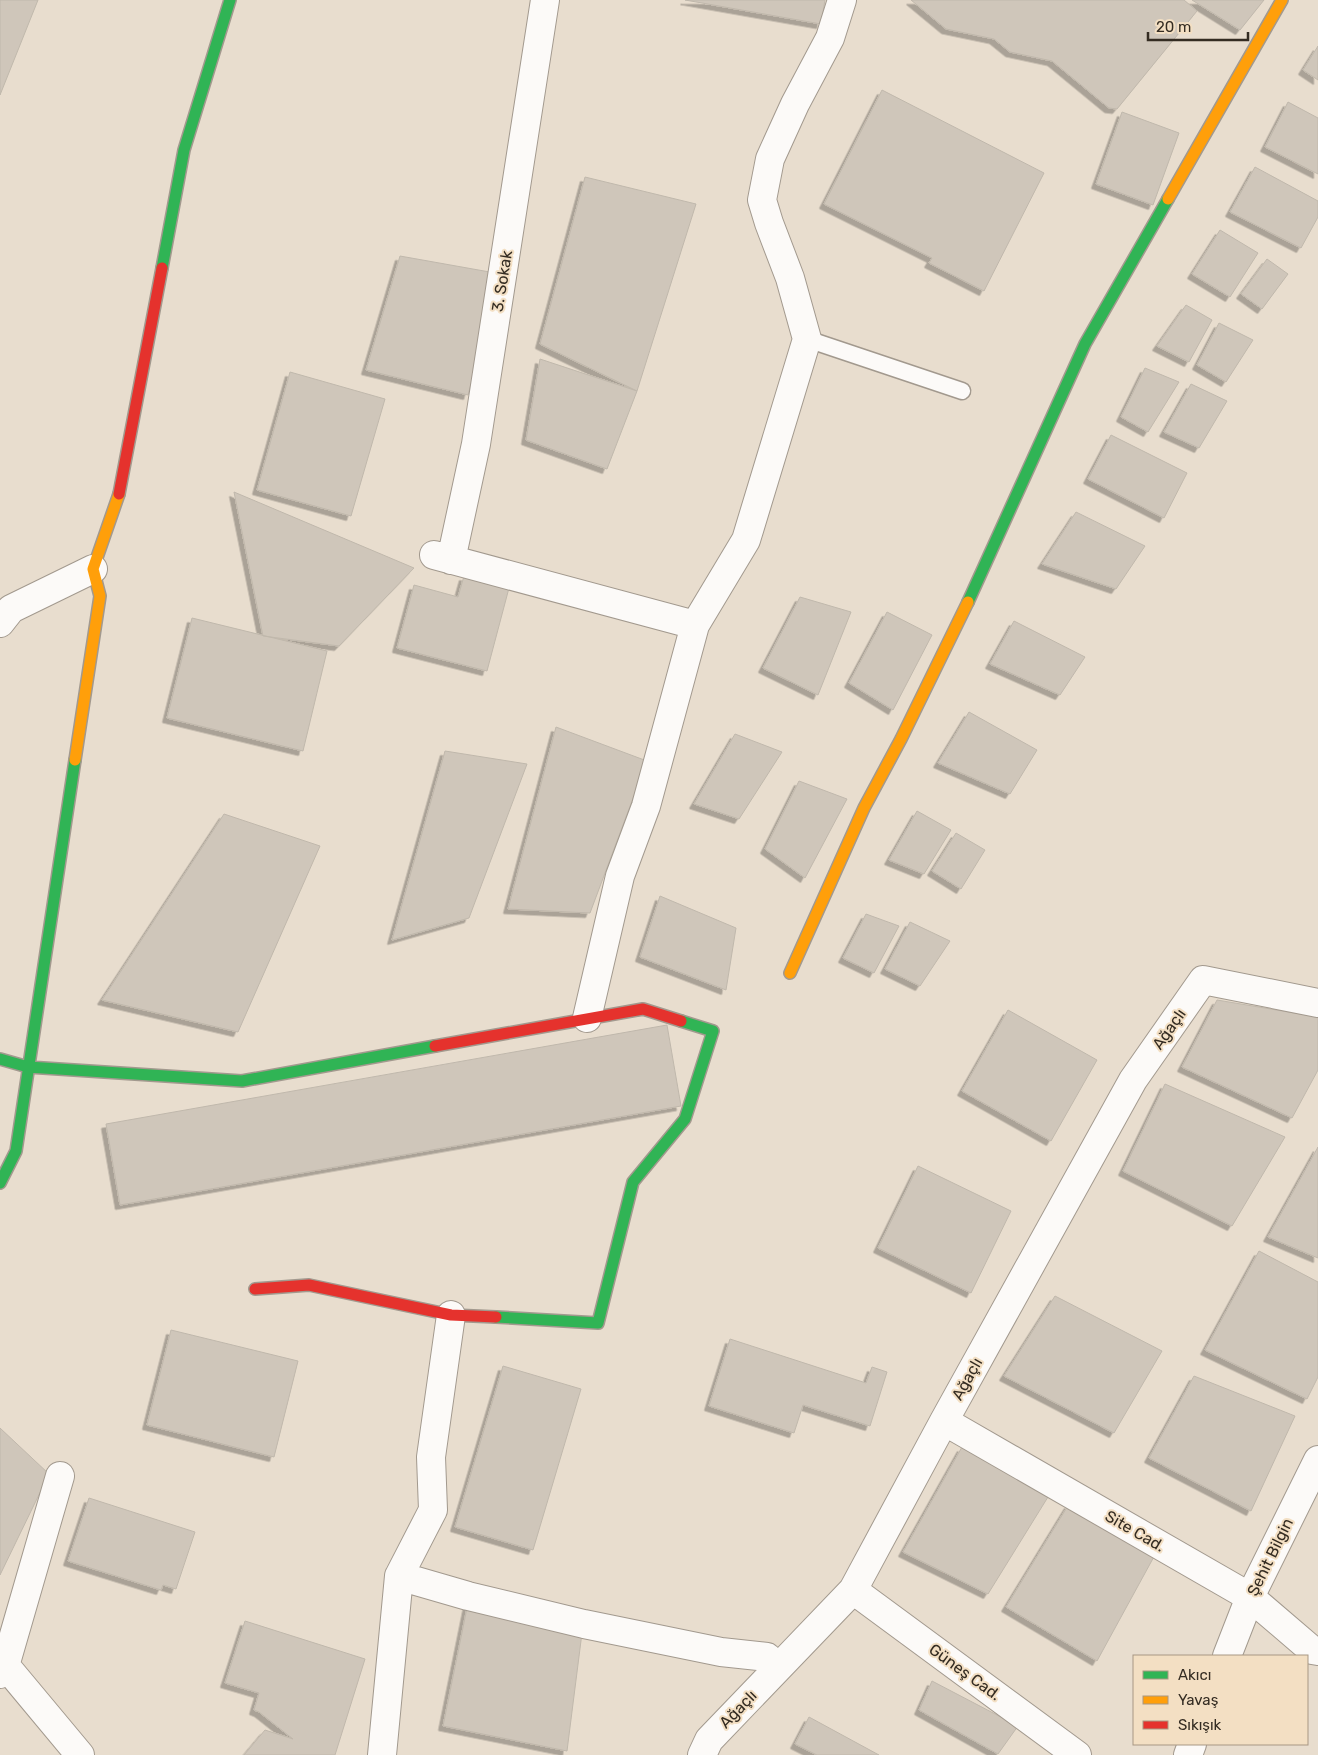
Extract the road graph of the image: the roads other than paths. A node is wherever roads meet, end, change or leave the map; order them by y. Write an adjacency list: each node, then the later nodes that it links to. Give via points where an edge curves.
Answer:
1 (230, 0): 7 (street, via 184,150 120,491)
2 (545, 0): 9 (street, 3. Sokak, via 476,444 442,557)
3 (842, 0): 5 (street, via 830,38 770,159 762,200 790,278)
4 (1282, 0): 10 (street, via 1085,344 970,598 864,808)
5 (807, 339): 6 (lane); 9 (street, via 746,540)
6 (962, 390)
7 (92, 569): 8 (street, via 11,609); 14 (street, via 100,596)
8 (0, 623)
9 (695, 625): 12 (street, via 646,806 620,876)
10 (790, 974)
11 (1318, 1004): 18 (street, Ağaçlı, via 1203,980 1133,1080)
12 (587, 1018): 14 (street, via 242,1081); 17 (street, via 643,1009 712,1031 686,1119 633,1182 598,1323)
13 (0, 1059): 14 (street)
14 (28, 1067): 15 (street, via 16,1150)
15 (0, 1184)
16 (255, 1289): 17 (street, via 309,1285)
17 (450, 1315): 21 (street, via 431,1456 433,1510)
18 (944, 1421): 22 (street, Ağaçlı); 23 (street, Site Cad.)
19 (1318, 1460): 23 (street, Şehit Bilgin)
20 (60, 1476): 26 (street)
21 (398, 1576): 27 (street, via 584,1624 720,1652 767,1657); 30 (street)
22 (853, 1590): 27 (street, Ağaçlı); 28 (street, Güneş Cad.)
23 (1250, 1597): 24 (street, Site Cad., via 1312,1650); 25 (street, Şehit Bilgin)
24 (1318, 1651)
25 (1227, 1655)
26 (2, 1666): 29 (street)
27 (778, 1668): 31 (street, Ağaçlı, via 709,1740)
28 (1068, 1752)
29 (80, 1755)
30 (382, 1755)
31 (702, 1755)

